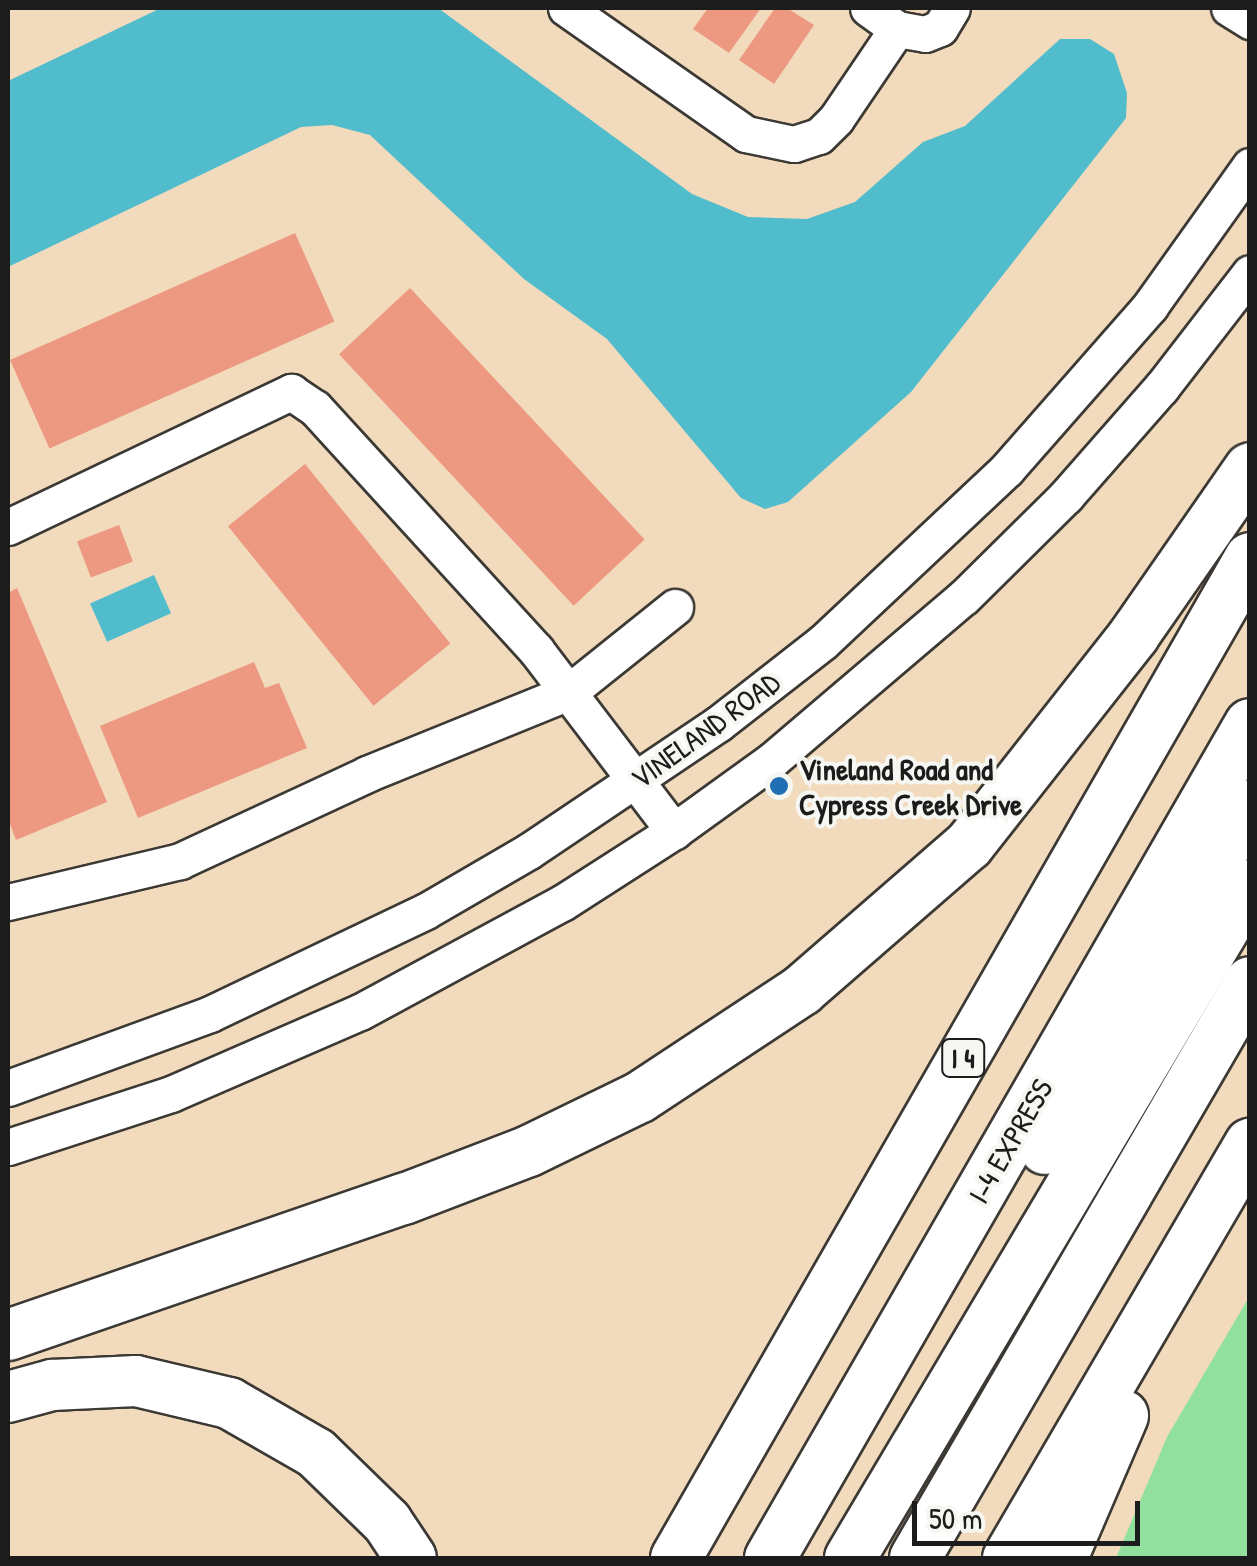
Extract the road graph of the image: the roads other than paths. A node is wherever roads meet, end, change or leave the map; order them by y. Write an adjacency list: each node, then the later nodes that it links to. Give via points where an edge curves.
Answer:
1 (566, 8): 6 (street, via 746,134 794,144 819,136 836,120)
2 (868, 8): 6 (street)
3 (952, 8): 6 (street, via 940,28 925,34)
4 (1229, 8): 5 (street)
5 (1250, 21)
6 (897, 29)
7 (1250, 166): 15 (street, VINELAND ROAD, via 1150,306 1007,469 823,642)
8 (1250, 273): 17 (street, VINELAND ROAD, via 1066,496 964,598 771,762)
9 (1250, 468): 25 (highway, via 1134,635 969,845 788,1000 640,1097 529,1152)
10 (8, 526): 13 (street, via 291,392 315,408)
11 (1250, 558): 28 (highway, I 4)
12 (675, 607): 13 (street)
13 (569, 692): 15 (street); 19 (street, via 367,774 180,861)
14 (1250, 724): 29 (highway, I-4 EXPRESS)
15 (638, 781): 17 (street); 21 (street, VINELAND ROAD, via 426,910 312,968 210,1014)
16 (1250, 805): 30 (highway)
17 (674, 831): 23 (street, VINELAND ROAD, via 546,912 360,1012 170,1094)
18 (1250, 885): 31 (highway)
19 (8, 902)
20 (1250, 982): 32 (highway)
21 (8, 1088)
22 (1250, 1144): 24 (highway)
23 (8, 1147)
24 (1154, 1311): 33 (highway); 34 (highway, via 1126,1408)
25 (8, 1335)
26 (8, 1398): 27 (highway, via 52,1385 136,1381 229,1402 316,1453 387,1522)
27 (411, 1558)
28 (676, 1558)
29 (770, 1558)
30 (800, 1558)
31 (850, 1558)
32 (914, 1558)
33 (1008, 1558)
34 (1062, 1558)

